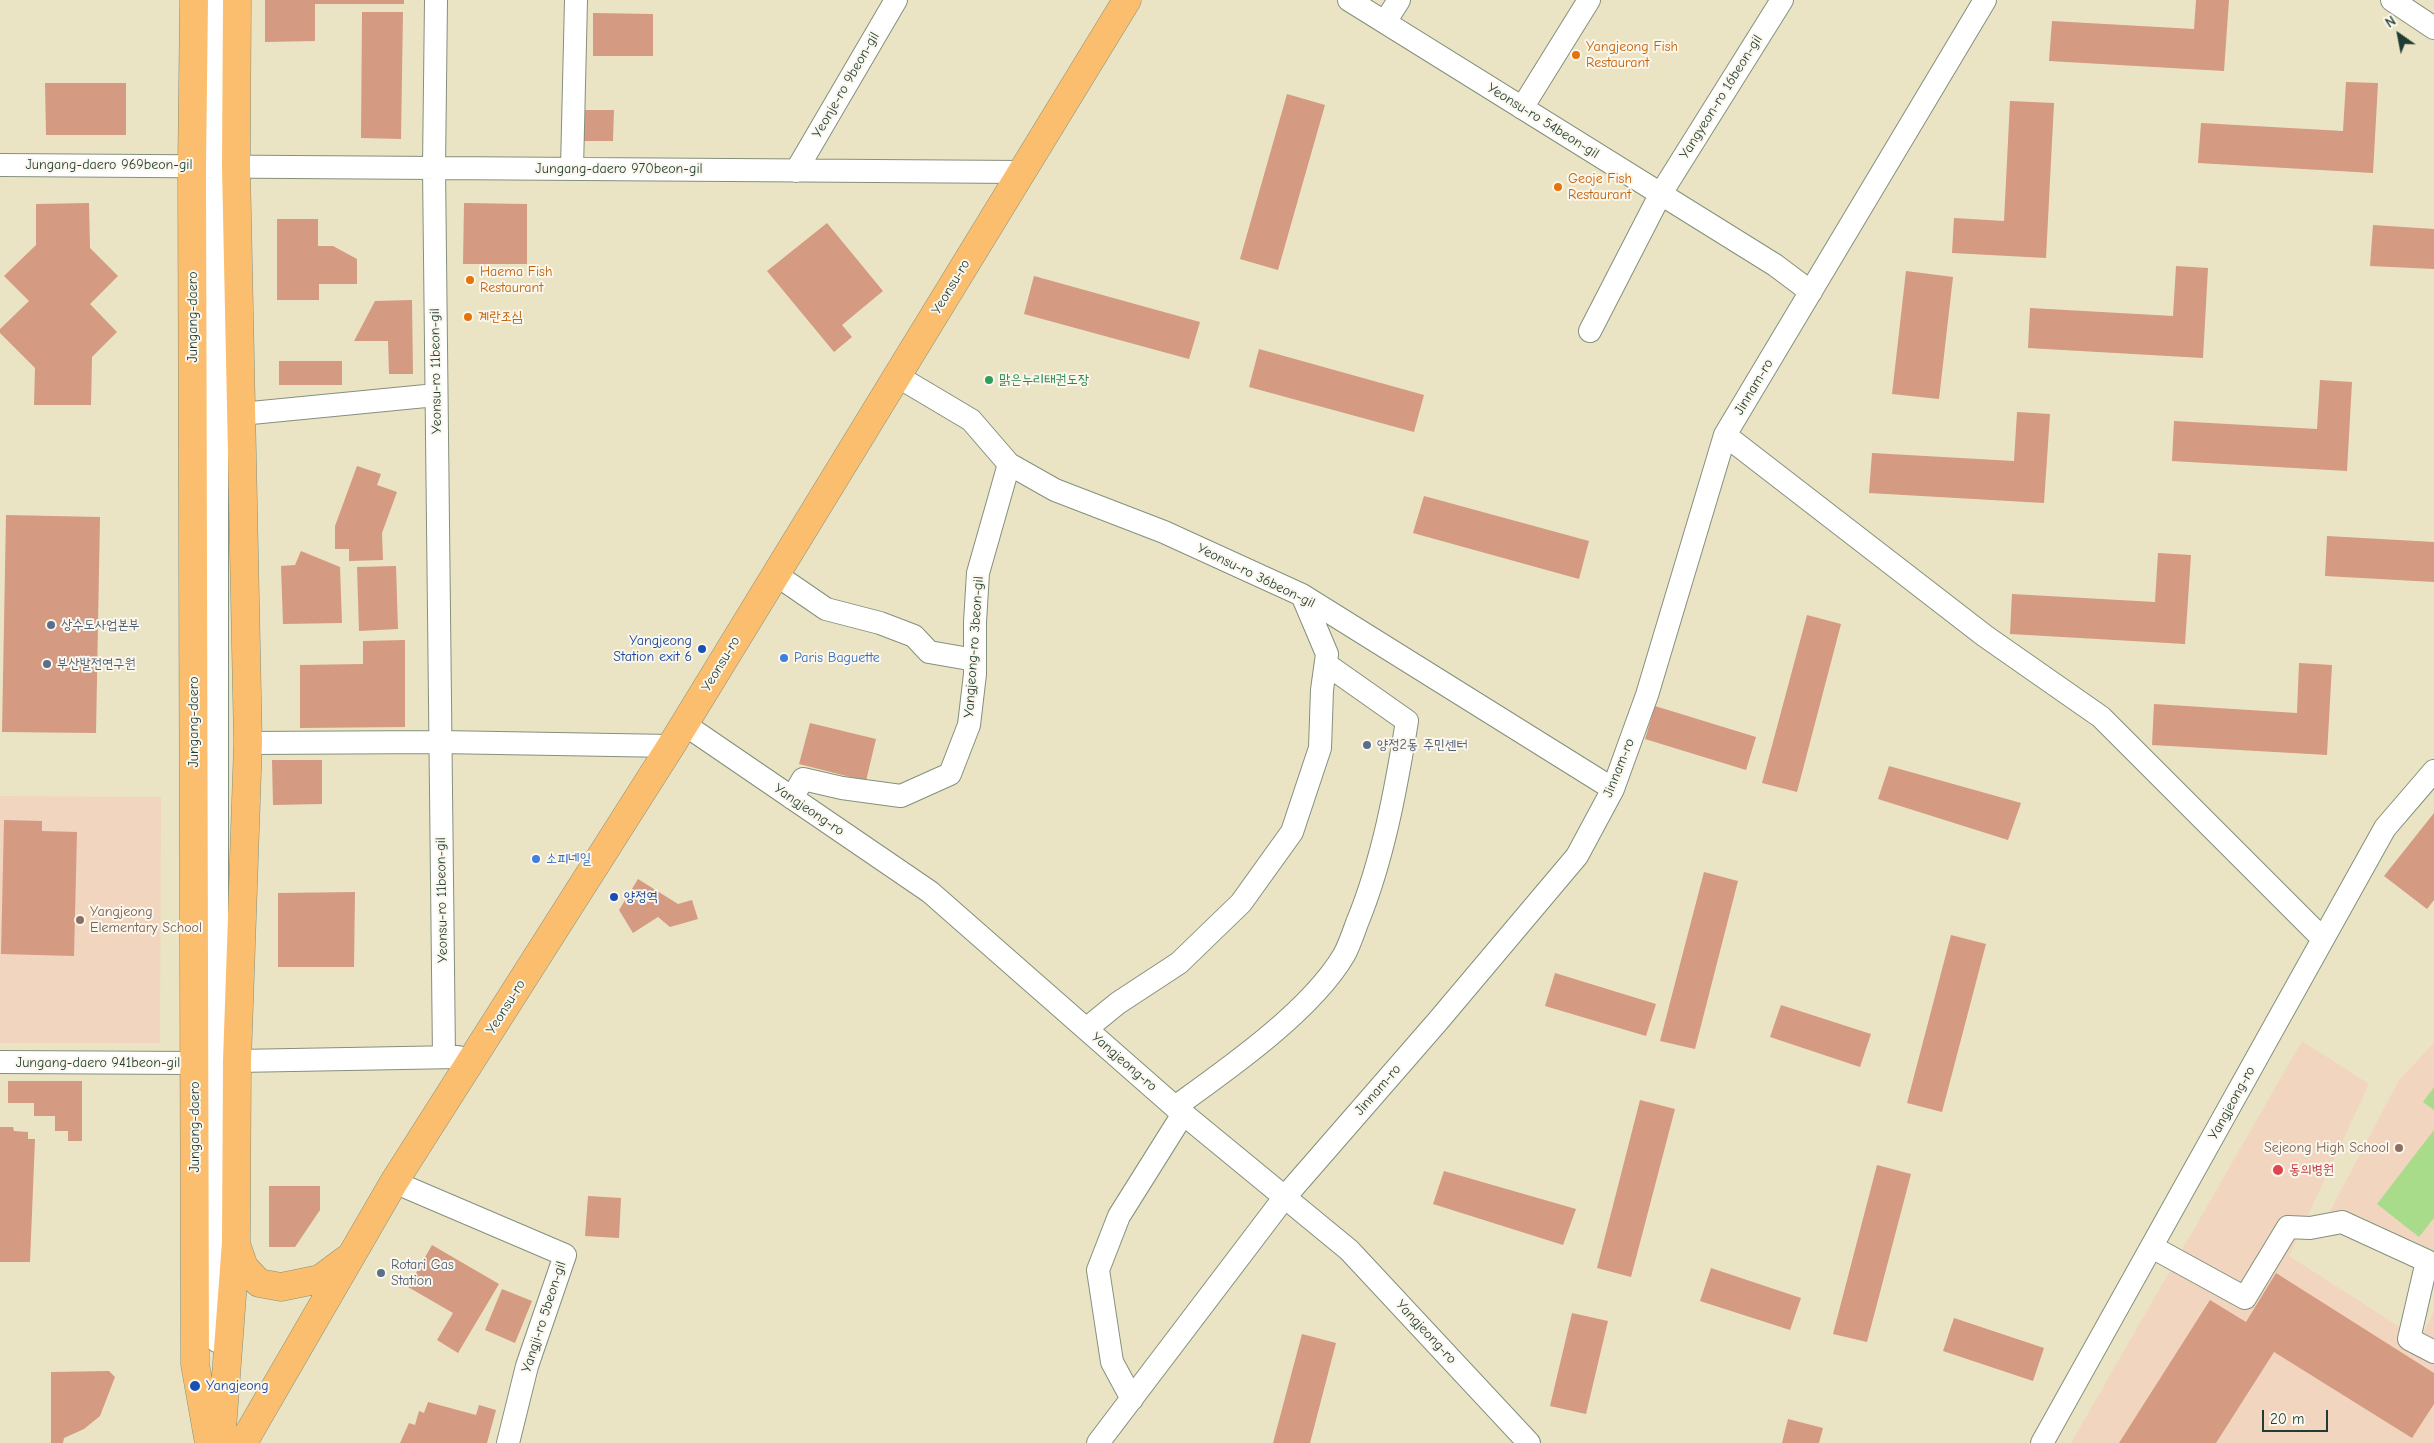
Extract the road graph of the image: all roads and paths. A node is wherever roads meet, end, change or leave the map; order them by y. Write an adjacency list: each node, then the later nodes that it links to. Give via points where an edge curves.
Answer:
1 (194, 0): 18 (main road, Jungang-daero)
2 (217, 0): 18 (street)
3 (237, 0): 18 (main road, Jungang-daero)
4 (436, 0): 19 (street, Yeonsu-ro 11beon-gil)
5 (576, 0): 20 (street)
6 (896, 0): 21 (street, Yeonje-ro 9beon-gil)
7 (1127, 0): 22 (main road, Yeonsu-ro)
8 (1349, 0): 14 (street, Yeonsu-ro 54beon-gil)
9 (1399, 0): 14 (street)
10 (1589, 0): 16 (street)
11 (1782, 0): 23 (street, Yangyeon-ro 16beon-gil)
12 (1985, 0): 24 (street, Jinnam-ro)
13 (2392, 0): 15 (street)
14 (1385, 22): 16 (street, Yeonsu-ro 54beon-gil)
15 (2434, 28)
16 (1522, 108): 23 (street, Yeonsu-ro 54beon-gil)
17 (0, 165): 18 (street, Jungang-daero 969beon-gil)
18 (215, 166): 19 (street, Jungang-daero 970beon-gil); 28 (main road, Jungang-daero); 47 (main road, Jungang-daero); 57 (street)
19 (434, 168): 20 (street, Jungang-daero 970beon-gil); 27 (street, Yeonsu-ro 11beon-gil)
20 (572, 169): 21 (street, Jungang-daero 970beon-gil)
21 (796, 170): 22 (street, Jungang-daero 970beon-gil)
22 (1021, 172): 26 (main road, Yeonsu-ro)
23 (1660, 194): 24 (street, Yeonsu-ro 54beon-gil, via 1775,265); 25 (street, Yangyeon-ro 16beon-gil)
24 (1811, 292): 29 (street, Jinnam-ro)
25 (1590, 331)
26 (897, 376): 30 (street, Yeonsu-ro 36beon-gil, via 971,420); 31 (main road, Yeonsu-ro)
27 (436, 394): 28 (street); 36 (street, Yeonsu-ro 11beon-gil)
28 (241, 414): 37 (main road, Jungang-daero)
29 (1725, 435): 39 (street, Jinnam-ro, via 1647,695); 41 (street, via 1985,636 2101,717)
30 (1009, 464): 32 (street, Yeonsu-ro 36beon-gil, via 1055,490 1164,532); 33 (street, Yangjeong-ro 3beon-gil, via 978,573)
31 (776, 574): 33 (street, via 826,609 880,622 914,636 929,652); 35 (main road, Yeonsu-ro)
32 (1302, 596): 34 (street, via 1328,654); 39 (street, Yeonsu-ro 36beon-gil)
33 (975, 660): 40 (street, Yangjeong-ro 3beon-gil, via 968,725 950,774 901,796 803,779)
34 (1326, 664): 42 (street, via 1320,748 1292,832 1241,903 1179,963 1118,1003); 48 (street, via 1407,721 1397,780 1368,896 1344,955 1311,997)
35 (677, 735): 36 (street); 40 (street, Yangjeong-ro); 44 (main road, Yeonsu-ro)
36 (440, 742): 37 (street); 43 (street, Yeonsu-ro 11beon-gil)
37 (248, 743): 45 (main road, Jungang-daero)
38 (2434, 771): 41 (street, Yangjeong-ro, via 2385,828)
39 (1613, 789): 50 (street, Jinnam-ro, via 1577,856)
40 (792, 798): 42 (street, Yangjeong-ro, via 930,892)
41 (2323, 939): 52 (street, Yangjeong-ro)
42 (1086, 1029): 48 (street, Yangjeong-ro)
43 (444, 1057): 44 (street); 45 (street)
44 (474, 1057): 49 (main road, Yeonsu-ro)
45 (237, 1061): 51 (main road, Jungang-daero)
46 (0, 1062): 47 (street, Jungang-daero 941beon-gil)
47 (195, 1063): 56 (main road, Jungang-daero, via 195,1364)
48 (1179, 1110): 50 (street, Yangjeong-ro); 55 (street, via 1119,1216 1098,1270 1112,1362)
49 (394, 1182): 53 (main road, Yeonsu-ro); 60 (street, Yangji-ro 5beon-gil, via 564,1255 527,1366)
50 (1284, 1198): 55 (street, Jinnam-ro); 62 (street, Yangjeong-ro, via 1349,1250)
51 (236, 1242): 53 (main road, via 244,1266 259,1282 280,1287 320,1279); 58 (main road, Jungang-daero)
52 (2152, 1246): 54 (street, via 2246,1298 2288,1227 2310,1228 2342,1222 2427,1261 2410,1339); 63 (street, Yangjeong-ro)
53 (351, 1257): 59 (main road, Yeonsu-ro)
54 (2434, 1352)
55 (1132, 1399): 61 (street, Jinnam-ro)
56 (209, 1443)
57 (217, 1443)
58 (221, 1443)
59 (243, 1443)
60 (508, 1443)
61 (1098, 1443)
62 (1529, 1443)
63 (2042, 1443)

